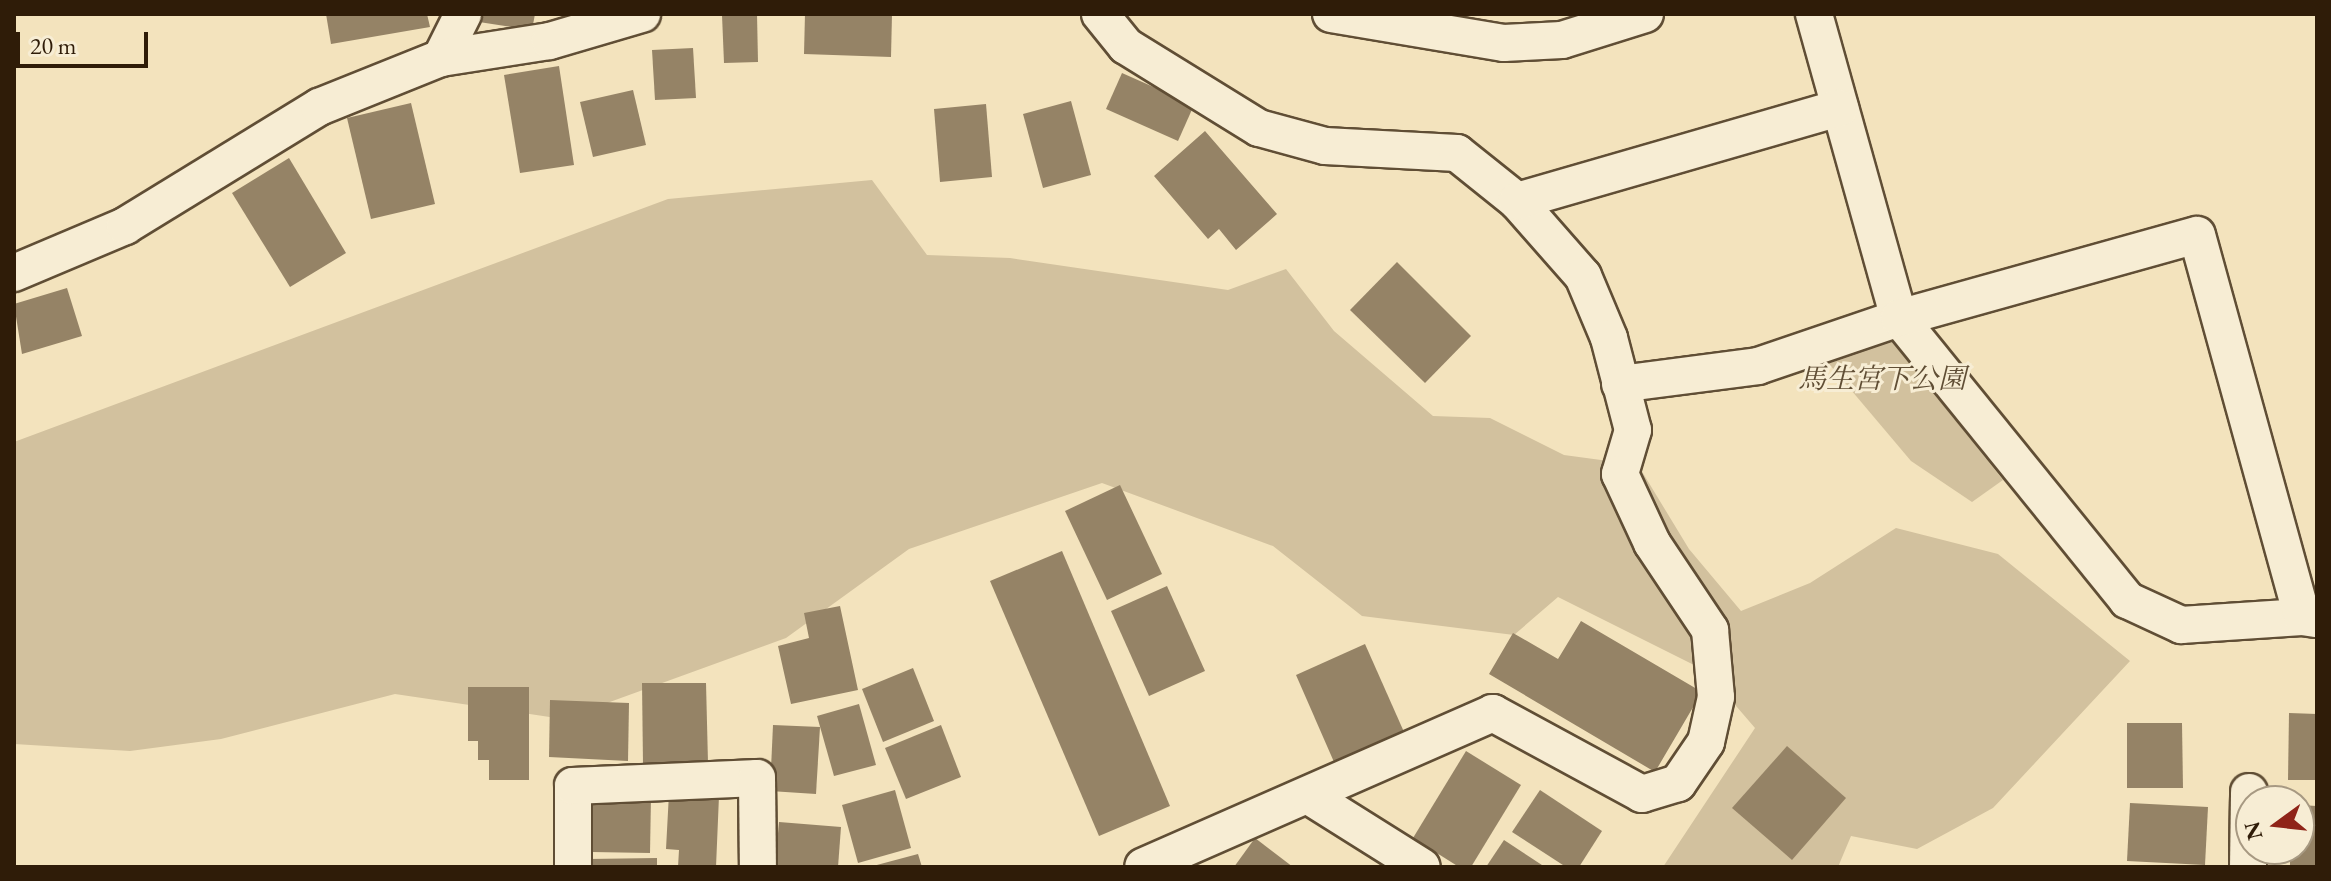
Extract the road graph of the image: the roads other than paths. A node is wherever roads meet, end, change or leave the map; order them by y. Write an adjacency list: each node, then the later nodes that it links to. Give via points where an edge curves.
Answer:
1 (463, 14): 7 (street)
2 (642, 14): 7 (street, via 550,41)
3 (1100, 14): 9 (street, via 1126,46 1259,128 1325,146 1457,153)
4 (1331, 14): 5 (street, via 1504,43 1562,40)
5 (1645, 14)
6 (1814, 14): 8 (street)
7 (441, 58): 10 (street, via 319,107 125,226)
8 (1840, 108): 9 (street); 11 (street)
9 (1517, 201): 12 (street, via 1583,276)
10 (14, 273)
11 (1899, 318): 12 (street, via 1758,366); 13 (street, via 2127,600 2181,625); 13 (street, via 2197,235)
12 (1620, 384): 14 (street, via 1633,430 1620,474 1652,543 1710,630 1716,697 1706,742 1678,783 1642,794 1493,713)
13 (2310, 618)
14 (1309, 796): 15 (street); 18 (street)
15 (1153, 866)
16 (573, 867): 17 (street, via 573,786 757,778)
17 (758, 867)
18 (1422, 867)

